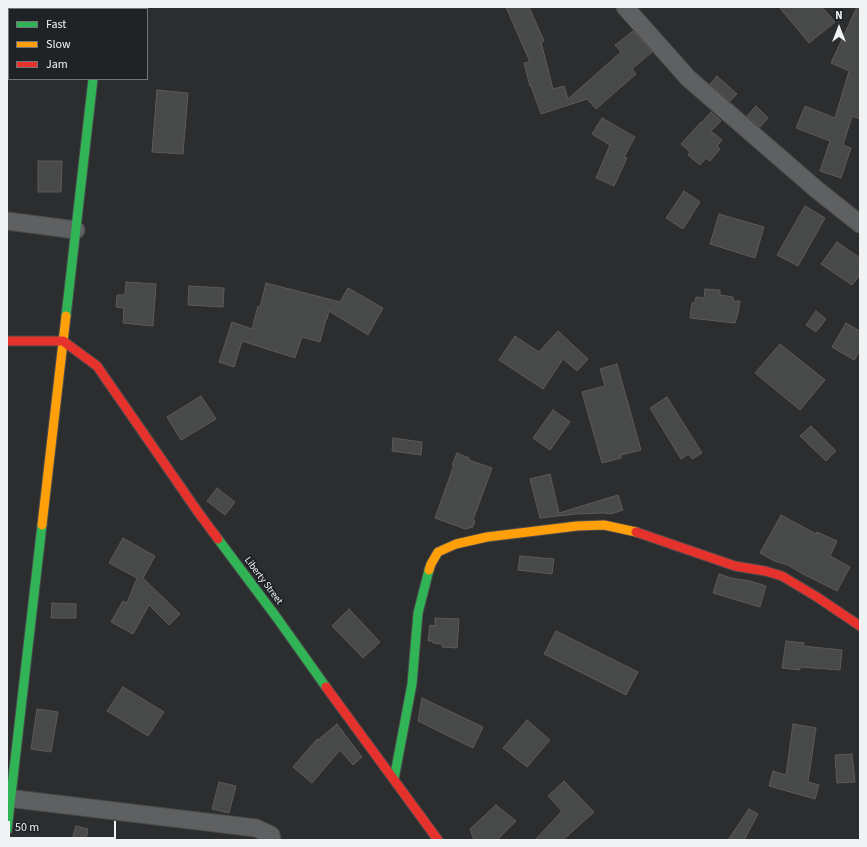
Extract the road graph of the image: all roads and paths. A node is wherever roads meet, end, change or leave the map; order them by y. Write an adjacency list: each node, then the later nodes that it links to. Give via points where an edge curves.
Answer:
1 (625, 7): 4 (street, via 688,78)
2 (94, 80): 5 (street)
3 (7, 221): 5 (street)
4 (860, 224)
5 (76, 230): 7 (street)
6 (7, 341): 7 (street)
7 (63, 341): 9 (street, Liberty Street, via 97,366 198,512); 10 (street)
8 (860, 626): 9 (street, via 782,576 735,566 639,533 604,524 487,537 456,544 438,552 431,564 418,613 412,684)
9 (394, 779): 13 (street, Liberty Street)
10 (9, 798): 11 (street); 12 (street, via 256,828 271,835)
11 (7, 830)
12 (272, 840)
13 (438, 840)

